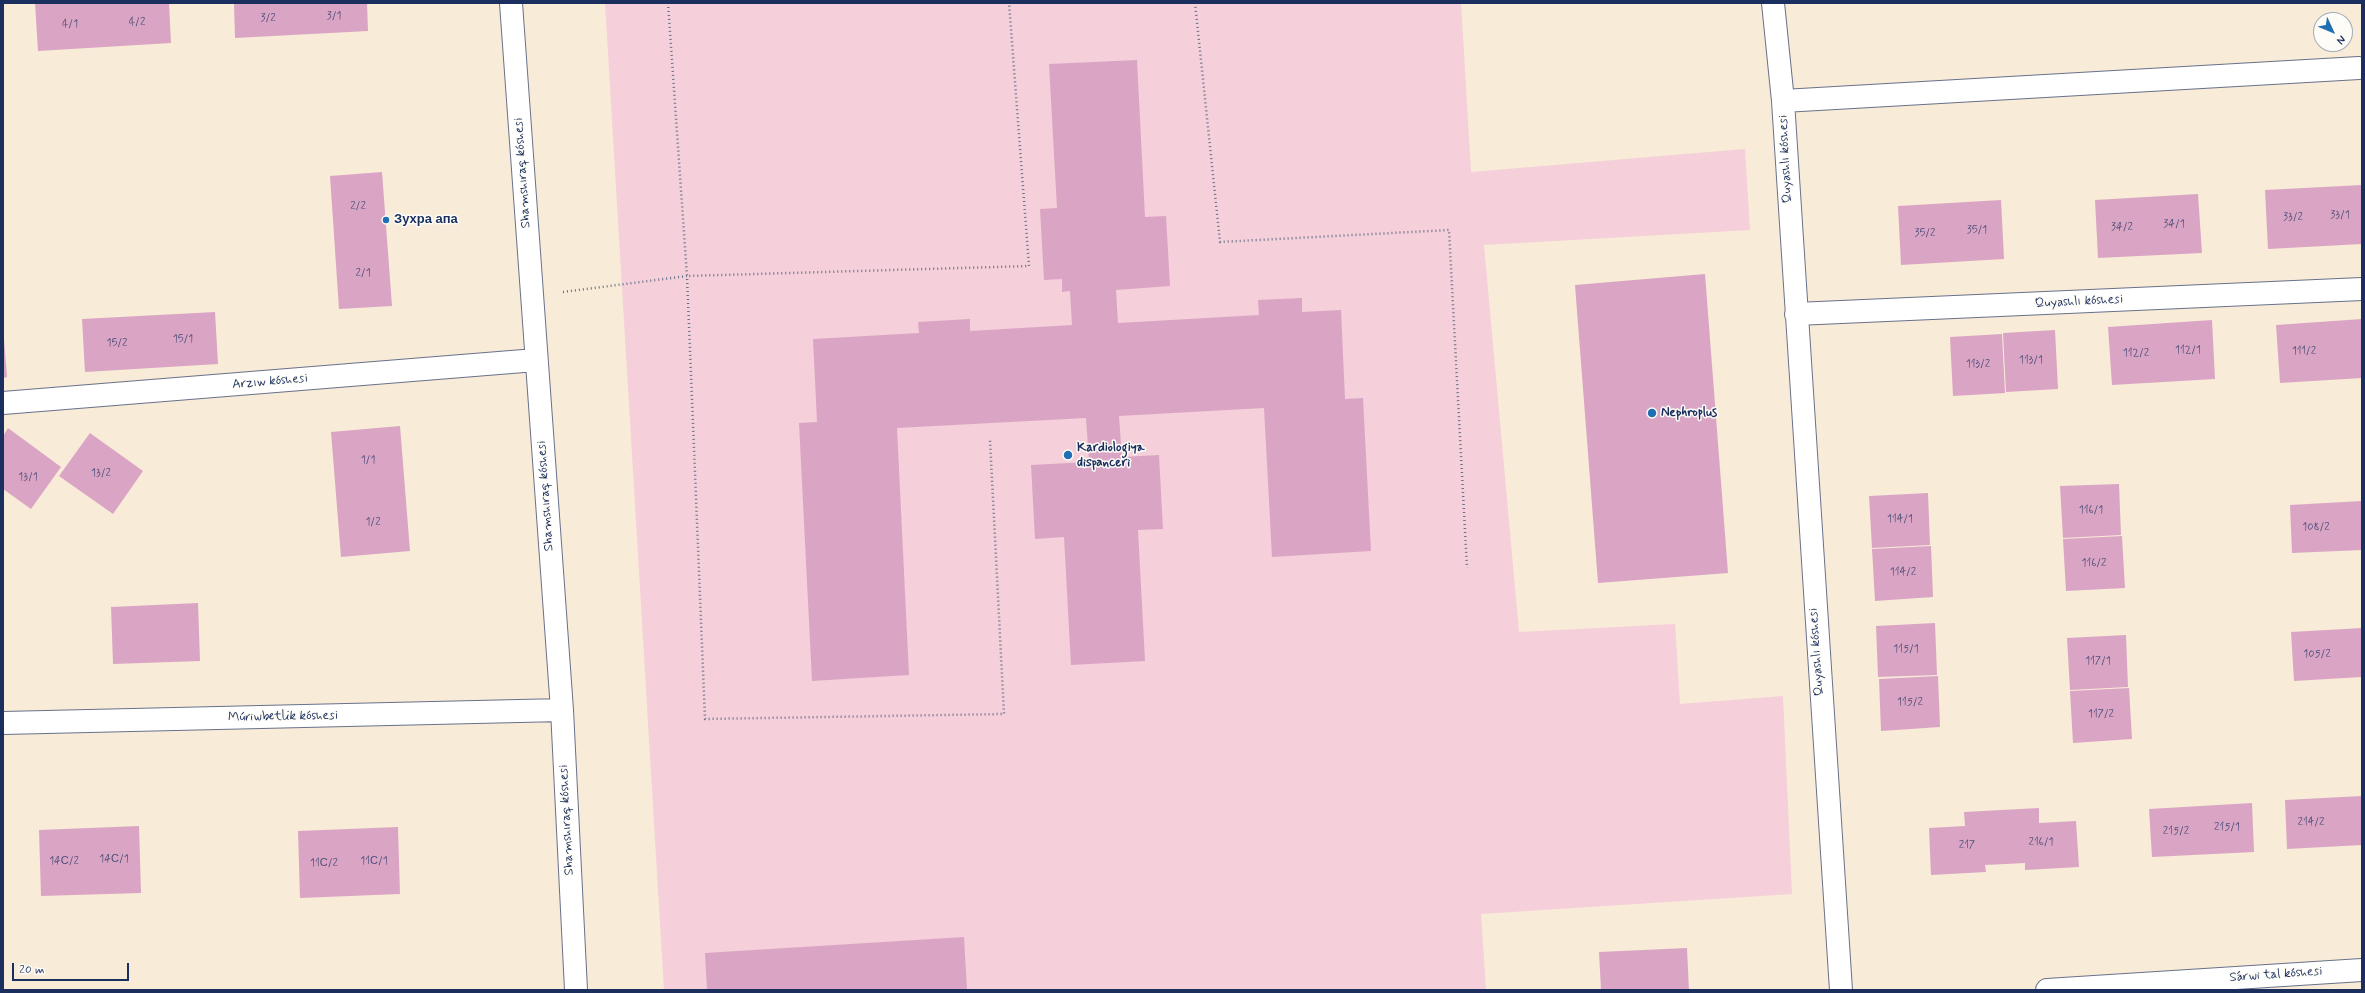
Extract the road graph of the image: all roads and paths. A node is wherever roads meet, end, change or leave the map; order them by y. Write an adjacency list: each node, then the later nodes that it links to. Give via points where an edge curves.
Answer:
1 (511, 3): 10 (street, Shamshıraq kóshesi)
2 (668, 3): 8 (path)
3 (1009, 3): 8 (path, via 1029,266)
4 (1195, 3): 15 (path, via 1220,242 1449,230)
5 (1773, 3): 7 (street, Quyashlı kóshesi)
6 (2359, 68): 7 (street)
7 (1783, 101): 11 (street, Quyashlı kóshesi)
8 (687, 276): 10 (path, via 624,286); 14 (path, via 705,719 1004,714)
9 (2362, 289): 11 (street, Quyashlı kóshesi)
10 (531, 295): 12 (street, Shamshıraq kóshesi)
11 (1796, 314): 20 (street, Quyashlı kóshesi)
12 (536, 360): 13 (street, Arzıw kóshesi); 16 (street, Shamshıraq kóshesi)
13 (3, 403)
14 (990, 440)
15 (1467, 568)
16 (562, 710): 17 (street, Múriwbetlik kóshesi); 19 (street, Shamshıraq kóshesi)
17 (3, 723)
18 (2362, 970): 21 (street, Sárwi tal kóshesi)
19 (576, 990)
20 (1841, 990)
21 (2047, 990)

